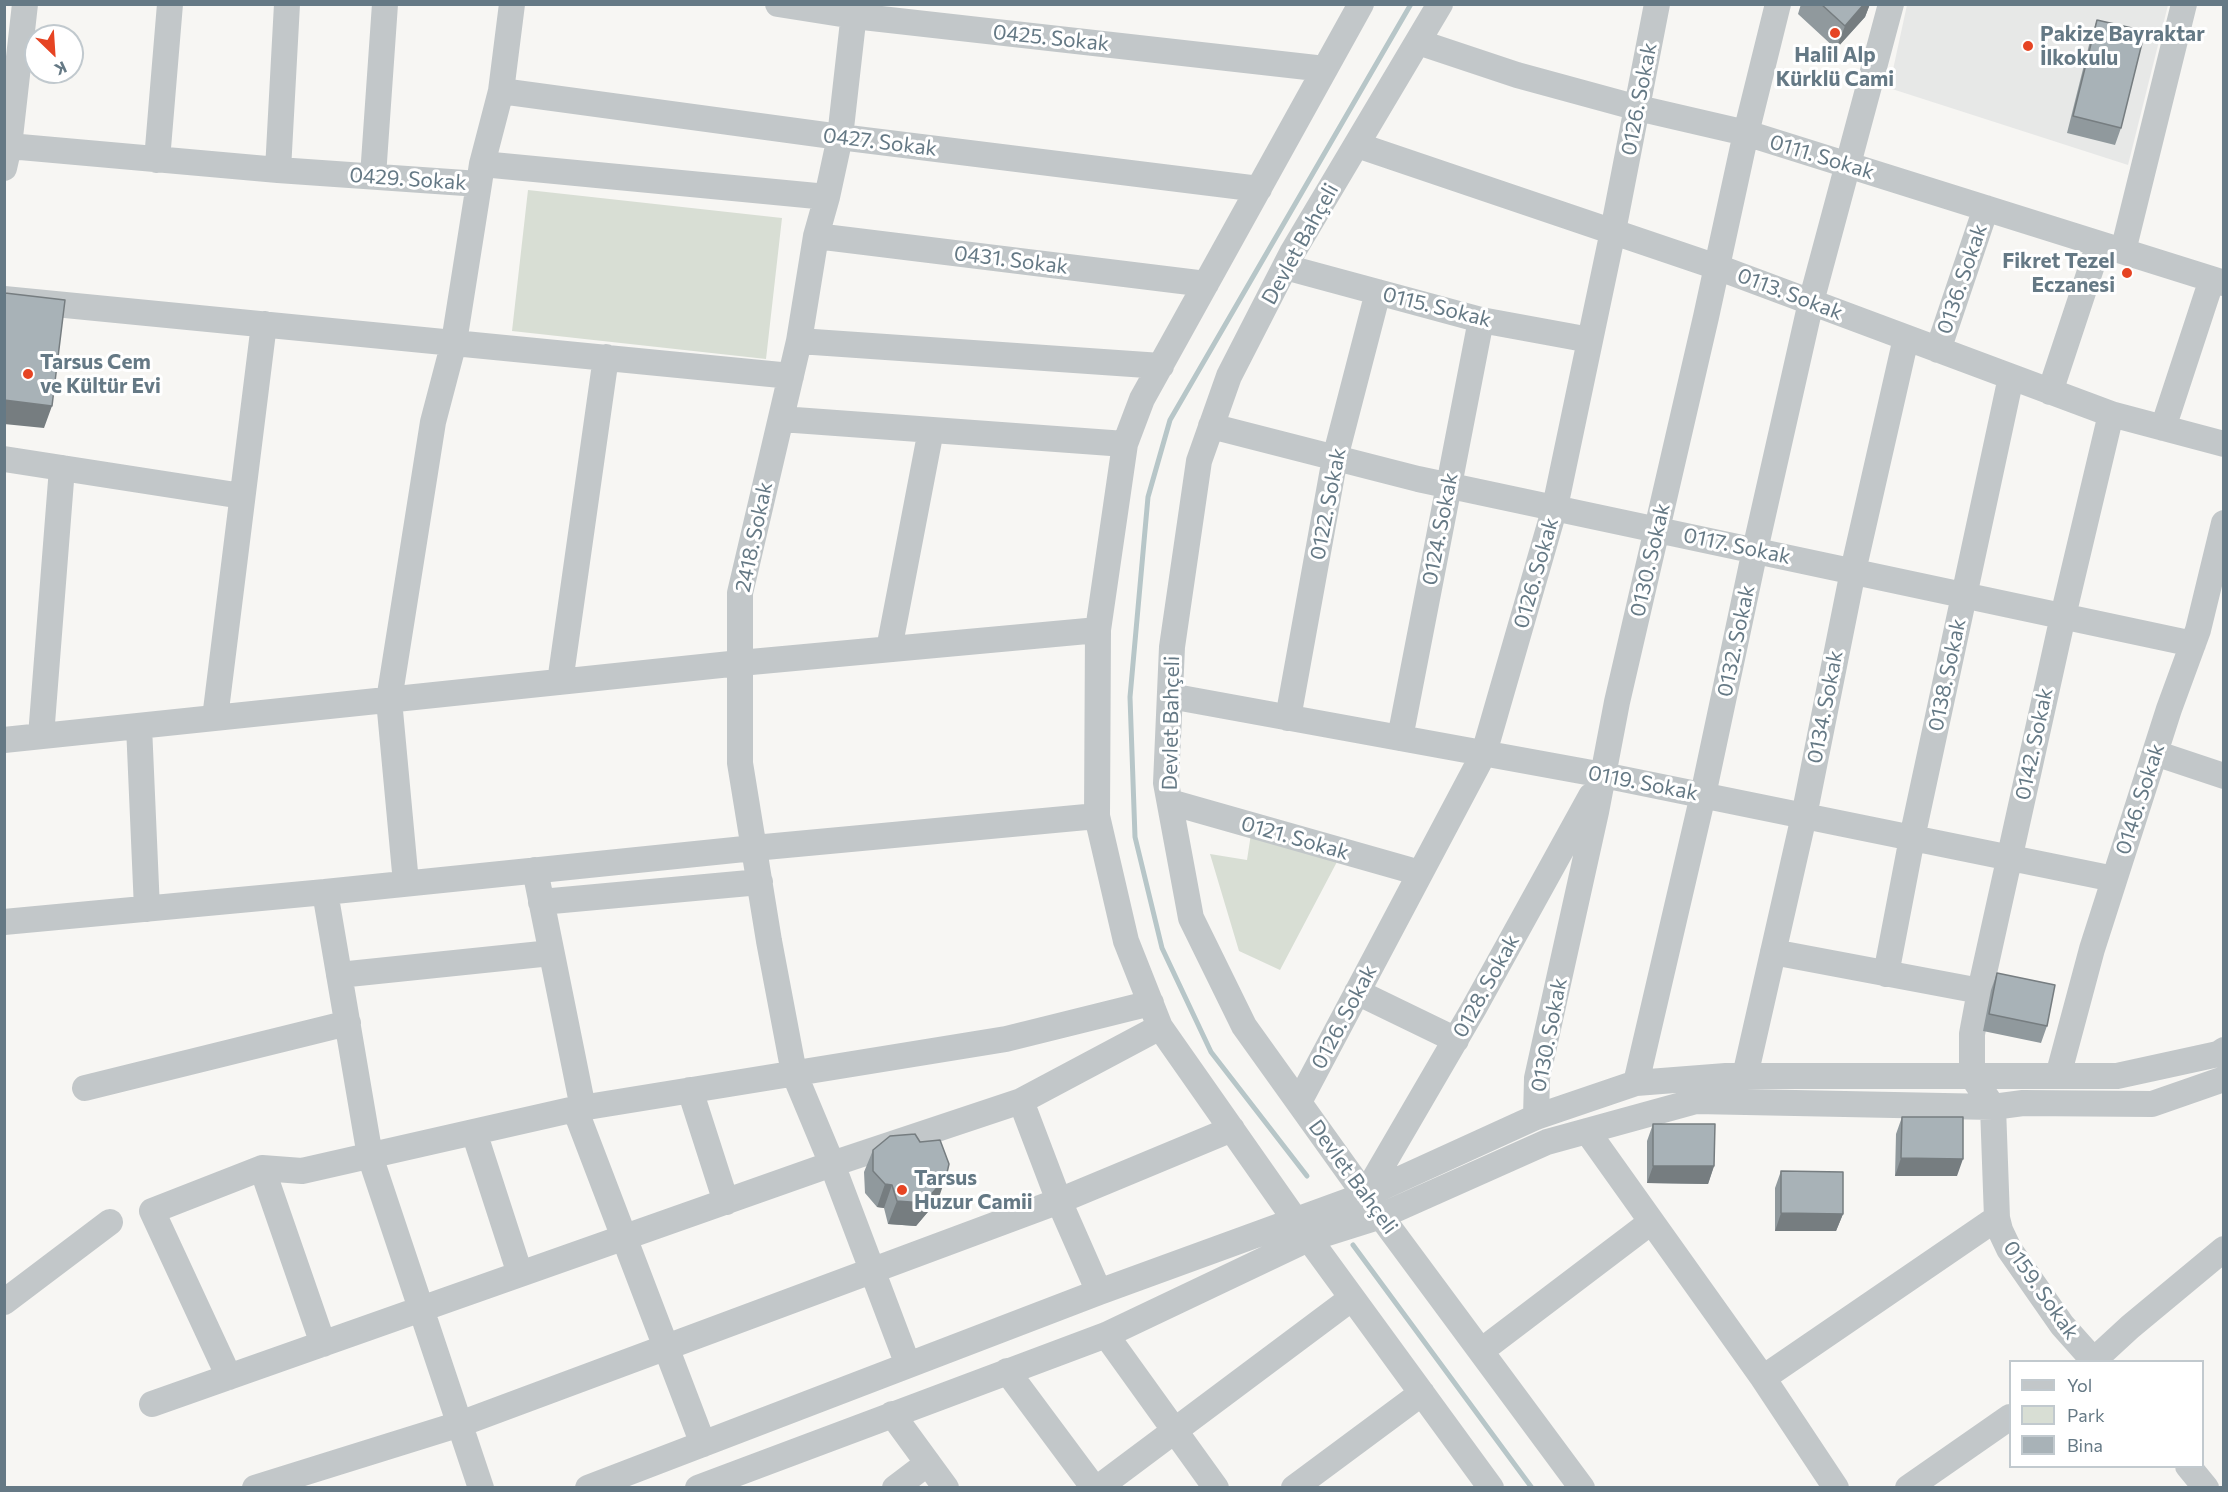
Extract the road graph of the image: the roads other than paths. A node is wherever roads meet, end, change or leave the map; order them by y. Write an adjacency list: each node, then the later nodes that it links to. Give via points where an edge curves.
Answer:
1 (25, 4): 21 (street)
2 (170, 4): 22 (street)
3 (287, 4): 24 (street)
4 (385, 4): 26 (street)
5 (512, 4): 16 (street)
6 (778, 4): 13 (street, 0425. Sokak)
7 (1361, 4): 15 (street)
8 (1440, 4): 14 (street, Devlet Bahçeli)
9 (1658, 4): 17 (street, 0126. Sokak)
10 (1778, 4): 18 (street, 0130. Sokak)
11 (1892, 4): 23 (street, 0132. Sokak)
12 (2184, 4): 32 (street)
13 (854, 10): 15 (street, 0425. Sokak); 19 (street, 2418. Sokak)
14 (1418, 42): 17 (street, 0111. Sokak, via 1517,75); 20 (street, Devlet Bahçeli)
15 (1325, 69): 27 (street)
16 (501, 91): 19 (street, 0427. Sokak); 25 (street)
17 (1638, 108): 18 (street, 0111. Sokak); 30 (street, 0126. Sokak)
18 (1746, 134): 23 (street, 0111. Sokak); 34 (street, 0130. Sokak)
19 (840, 137): 27 (street, 0427. Sokak); 28 (street, 2418. Sokak)
20 (1356, 145): 30 (street, 0113. Sokak); 33 (street, Devlet Bahçeli)
21 (7, 157): 22 (street, 0429. Sokak)
22 (157, 159): 24 (street, 0429. Sokak)
23 (1848, 165): 29 (street, 0111. Sokak); 39 (street, 0132. Sokak)
24 (278, 170): 26 (street, 0429. Sokak)
25 (481, 174): 26 (street, 0429. Sokak); 28 (street, 0429. Sokak); 45 (street)
26 (373, 176)
27 (1259, 189): 36 (street)
28 (827, 197): 31 (street, 2418. Sokak)
29 (1986, 208): 32 (street, 0111. Sokak); 46 (street, 0136. Sokak)
30 (1613, 231): 34 (street, 0113. Sokak); 43 (street, 0126. Sokak)
31 (816, 236): 36 (street, 0431. Sokak); 44 (street, 2418. Sokak)
32 (2111, 248): 35 (street, 0111. Sokak); 51 (street)
33 (1285, 267): 37 (street, 0115. Sokak); 54 (street, Devlet Bahçeli, via 1229,376)
34 (1717, 267): 39 (street, 0113. Sokak); 66 (street, 0130. Sokak)
35 (2218, 281): 55 (street)
36 (1206, 284): 48 (street)
37 (1378, 292): 40 (street, 0115. Sokak); 59 (street, 0122. Sokak)
38 (4, 298): 41 (street)
39 (1811, 302): 42 (street, 0113. Sokak); 67 (street, 0132. Sokak)
40 (1481, 320): 43 (street, 0115. Sokak); 62 (street, 0124. Sokak)
41 (264, 324): 45 (street); 63 (street)
42 (1906, 338): 46 (street, 0113. Sokak); 68 (street, 0134. Sokak)
43 (1590, 339): 64 (street, 0126. Sokak)
44 (800, 341): 48 (street); 49 (street, 2418. Sokak)
45 (454, 342): 47 (street); 77 (street, via 433,422)
46 (1938, 350): 50 (street, 0113. Sokak)
47 (606, 357): 49 (street); 75 (street)
48 (1161, 366): 57 (street, via 1142,399)
49 (791, 376): 53 (street, 2418. Sokak)
50 (2011, 377): 51 (street, 0113. Sokak); 69 (street, 0138. Sokak)
51 (2050, 392): 52 (street, 0113. Sokak)
52 (2110, 414): 55 (street, 0113. Sokak); 70 (street, 0142. Sokak)
53 (781, 418): 56 (street); 74 (street, 2418. Sokak, via 740,593)
54 (1211, 426): 59 (street, 0117. Sokak); 76 (street, Devlet Bahçeli, via 1199,461 1172,647)
55 (2163, 428): 58 (street, 0113. Sokak)
56 (931, 430): 57 (street); 73 (street)
57 (1125, 444): 71 (street)
58 (2223, 444)
59 (1335, 458): 62 (street, 0117. Sokak); 79 (street, 0122. Sokak)
60 (4, 459): 61 (street)
61 (62, 468): 63 (street); 81 (street)
62 (1449, 485): 64 (street, 0117. Sokak); 82 (street, 0124. Sokak)
63 (242, 496): 78 (street)
64 (1555, 507): 66 (street, 0117. Sokak); 84 (street, 0126. Sokak)
65 (2223, 523): 72 (street, 0146. Sokak)
66 (1657, 529): 67 (street, 0117. Sokak); 86 (street, 0130. Sokak)
67 (1755, 550): 68 (street, 0117. Sokak); 88 (street, 0132. Sokak)
68 (1852, 571): 69 (street, 0117. Sokak); 91 (street, 0134. Sokak)
69 (1965, 595): 70 (street, 0117. Sokak); 92 (street, 0138. Sokak)
70 (2062, 616): 72 (street, 0117. Sokak); 94 (street, 0142. Sokak)
71 (1098, 630): 73 (street); 90 (street)
72 (2193, 644): 85 (street, 0146. Sokak)
73 (889, 649): 74 (street)
74 (740, 663): 75 (street); 93 (street, 2418. Sokak, via 740,763)
75 (560, 682): 77 (street)
76 (1170, 696): 79 (street, 0119. Sokak); 89 (street, Devlet Bahçeli, via 1166,783)
77 (389, 700): 78 (street); 99 (street)
78 (215, 718): 80 (street)
79 (1288, 718): 82 (street, 0119. Sokak)
80 (139, 726): 81 (street); 102 (street)
81 (41, 736): 83 (street)
82 (1400, 738): 84 (street, 0119. Sokak)
83 (4, 740)
84 (1484, 753): 86 (street, 0119. Sokak); 96 (street, 0126. Sokak)
85 (2155, 753): 87 (street); 97 (street, 0146. Sokak)
86 (1603, 775): 88 (street, 0119. Sokak); 113 (street, 0128. Sokak); 127 (street, 0130. Sokak, via 1537,1078)
87 (2223, 776)
88 (1703, 795): 91 (street, 0119. Sokak); 120 (street, 0132. Sokak)
89 (1170, 802): 96 (street, 0121. Sokak); 124 (street, Devlet Bahçeli, via 1191,918 1244,1026)
90 (1097, 816): 93 (street); 110 (street, via 1126,941)
91 (1804, 816): 92 (street, 0119. Sokak); 104 (street, 0134. Sokak)
92 (1912, 838): 94 (street, 0119. Sokak); 106 (street, 0138. Sokak)
93 (754, 848): 95 (street); 98 (street, 2418. Sokak)
94 (2010, 858): 97 (street, 0119. Sokak); 108 (street, 0142. Sokak)
95 (535, 870): 99 (street); 101 (street)
96 (1420, 873): 109 (street, 0126. Sokak)
97 (2114, 879): 118 (street, 0146. Sokak)
98 (760, 882): 101 (street); 115 (street, 2418. Sokak)
99 (406, 883): 100 (street)
100 (325, 892): 102 (street); 107 (street)
101 (541, 902): 105 (street)
102 (147, 909): 103 (street)
103 (5, 921)
104 (1773, 952): 106 (street); 116 (street, 0134. Sokak)
105 (551, 953): 107 (street); 126 (street)
106 (1886, 974): 108 (street)
107 (339, 975): 111 (street)
108 (1980, 991): 117 (street, 0142. Sokak, via 1972,1034)
109 (1357, 992): 113 (street); 124 (street, 0126. Sokak)
110 (1151, 1003): 112 (street); 115 (street, via 1006,1039)
111 (348, 1023): 121 (street); 131 (street)
112 (1160, 1027): 123 (street); 128 (street)
113 (1455, 1040): 134 (street, 0128. Sokak)
114 (2223, 1050): 118 (street, via 2117,1076)
115 (794, 1073): 122 (street); 132 (street, 2418. Sokak)
116 (1745, 1076): 117 (street); 120 (street)
117 (1972, 1076): 118 (street); 125 (street)
118 (2058, 1076)
119 (2222, 1082): 125 (street, via 2152,1104 2023,1103)
120 (1636, 1083): 127 (street)
121 (85, 1088)
122 (690, 1090): 126 (street); 136 (street)
123 (1022, 1101): 132 (street); 135 (street)
124 (1299, 1102): 134 (street, Devlet Bahçeli)
125 (1993, 1107): 129 (street, via 1696,1101); 138 (street, 0159. Sokak)
126 (579, 1108): 130 (street); 142 (street)
127 (1536, 1117): 134 (street)
128 (1232, 1129): 135 (street); 141 (street)
129 (1587, 1131): 137 (street, via 1547,1142); 140 (street)
130 (474, 1132): 131 (street); 145 (street)
131 (370, 1156): 133 (street, via 302,1172); 149 (street)
132 (832, 1164): 136 (street); 144 (street, 2418. Sokak)
133 (262, 1168): 151 (street); 158 (street, via 152,1211)
134 (1365, 1195): 137 (street, Devlet Bahçeli); 141 (street)
135 (1059, 1201): 144 (street); 146 (street)
136 (726, 1202): 142 (street)
137 (1381, 1216): 141 (street); 153 (street, Devlet Bahçeli)
138 (1997, 1218): 154 (street, 0159. Sokak, via 2008,1249 2062,1325); 159 (street)
139 (110, 1222): 148 (street)
140 (1651, 1222): 153 (street); 159 (street)
141 (1302, 1230): 146 (street); 147 (street); 150 (street)
142 (623, 1238): 145 (street); 152 (street)
143 (2223, 1250): 155 (street)
144 (871, 1271): 152 (street); 156 (street, 2418. Sokak)
145 (520, 1274): 149 (street)
146 (1100, 1292): 156 (street)
147 (1352, 1298): 160 (street); 165 (street)
148 (4, 1302)
149 (420, 1310): 151 (street); 164 (street)
150 (1106, 1335): 157 (street); 165 (street)
151 (322, 1344): 158 (street)
152 (668, 1347): 164 (street); 166 (street)
153 (1481, 1351): 179 (street, Devlet Bahçeli)
154 (2093, 1360)
155 (2095, 1360)
156 (908, 1365): 166 (street)
157 (1007, 1371): 162 (street); 175 (street)
158 (229, 1377): 161 (street)
159 (1763, 1378): 180 (street)
160 (1422, 1393): 177 (street); 178 (street)
161 (152, 1404)
162 (892, 1414): 167 (street); 172 (street)
163 (2009, 1419): 181 (street)
164 (460, 1424): 169 (street); 170 (street)
165 (1175, 1430): 175 (street); 176 (street)
166 (703, 1443): 171 (street)
167 (928, 1463): 173 (street); 174 (street)
168 (2189, 1468): 182 (street)
169 (255, 1488)
170 (481, 1488)
171 (588, 1488)
172 (698, 1488)
173 (895, 1488)
174 (946, 1488)
175 (1096, 1488)
176 (1216, 1488)
177 (1294, 1488)
178 (1491, 1488)
179 (1582, 1488)
180 (1836, 1488)
181 (1908, 1488)
182 (2206, 1488)

